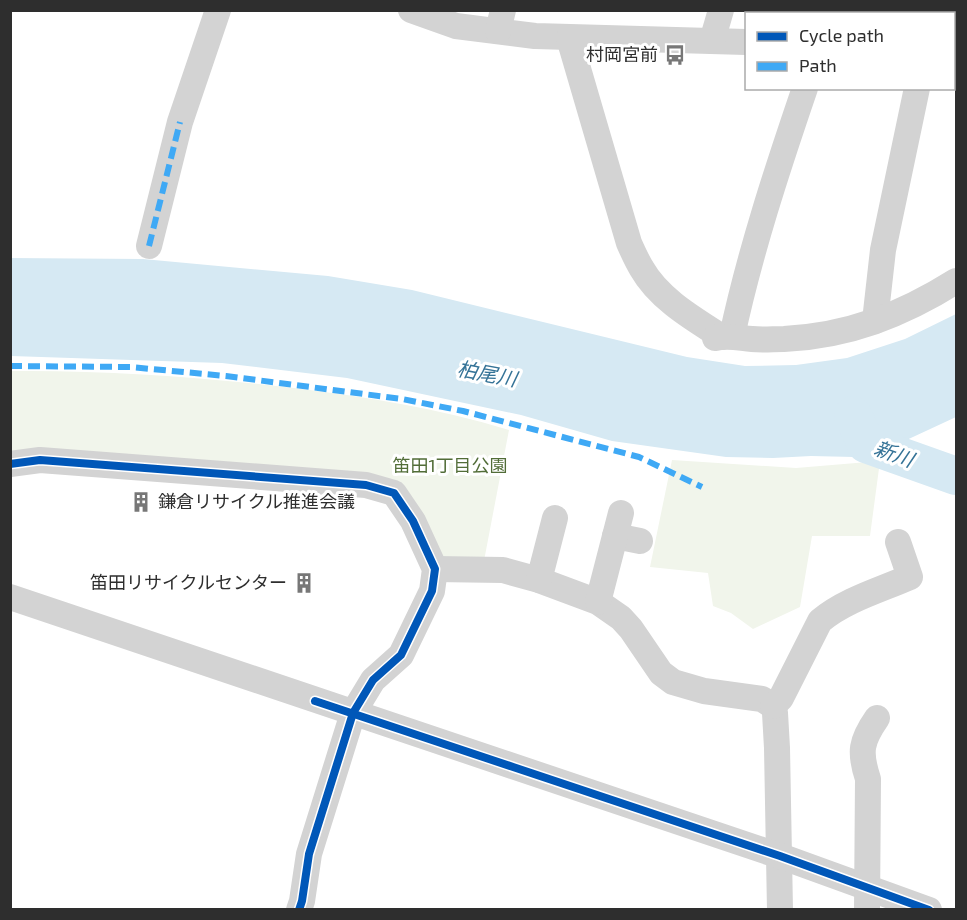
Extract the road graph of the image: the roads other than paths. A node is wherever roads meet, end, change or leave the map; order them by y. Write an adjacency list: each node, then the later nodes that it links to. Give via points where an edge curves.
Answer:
1 (218, 10): 10 (street, via 180,122)
2 (411, 10): 4 (street, via 456,26)
3 (721, 10): 6 (street)
4 (501, 21): 5 (street)
5 (569, 38): 6 (street); 13 (street, via 629,243 642,271 689,316)
6 (712, 40): 7 (street)
7 (745, 42)
8 (804, 90): 13 (street, via 743,286)
9 (917, 90): 12 (street, via 883,250)
10 (149, 246)
11 (957, 281): 12 (street, via 920,304)
12 (875, 321): 13 (street, via 826,335)
13 (722, 337)
14 (10, 464): 18 (street, via 40,460 366,485 394,493 413,521)
15 (555, 518): 19 (street)
16 (640, 542): 21 (street, via 618,525)
17 (898, 543): 22 (street, via 910,577 836,609 820,621 781,698)
18 (435, 569): 19 (street, via 503,570); 23 (street, via 432,591 401,655 373,680)
19 (539, 580): 21 (street)
20 (10, 597): 23 (street)
21 (598, 602): 22 (street, via 621,618 661,673 673,682 704,691 762,699)
22 (772, 706): 25 (street)
23 (353, 713): 25 (street); 27 (street, via 309,854)
24 (877, 718): 26 (street, via 864,736 862,762 868,779)
25 (780, 856): 26 (street); 28 (street)
26 (867, 898): 29 (street)
27 (299, 909)
28 (780, 909)
29 (929, 909)

